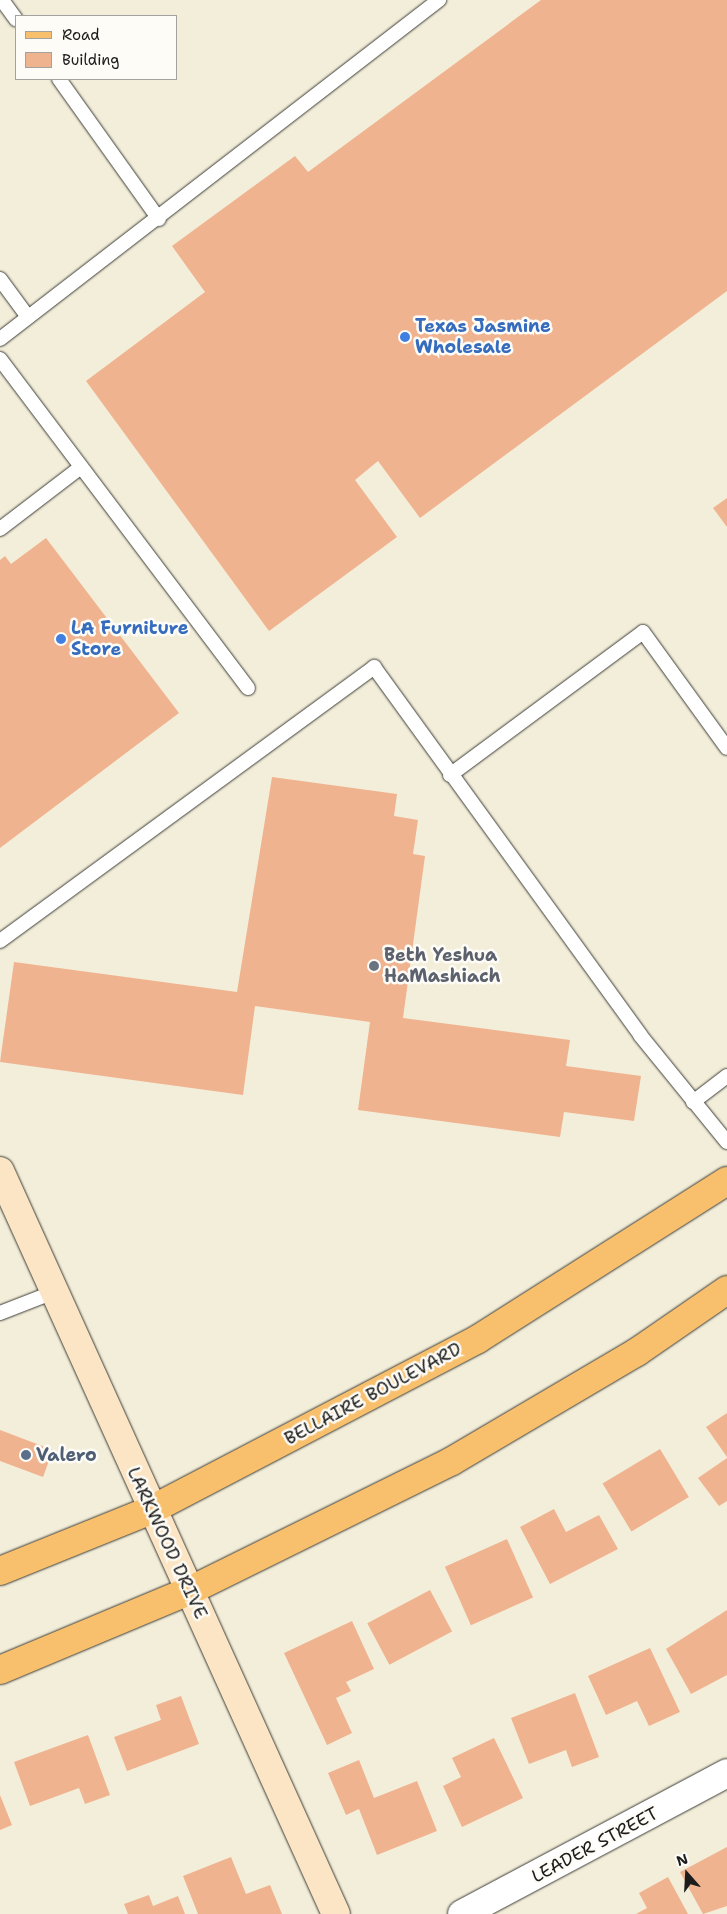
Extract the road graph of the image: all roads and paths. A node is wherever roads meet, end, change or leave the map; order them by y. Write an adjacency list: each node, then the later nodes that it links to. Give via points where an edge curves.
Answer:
1 (2, 0): 3 (lane)
2 (439, 0): 5 (lane)
3 (15, 19)
4 (60, 80): 5 (lane)
5 (159, 219): 7 (lane)
6 (0, 279): 7 (lane)
7 (28, 317): 8 (lane)
8 (0, 339)
9 (0, 359): 10 (lane)
10 (81, 468): 11 (lane); 12 (lane)
11 (0, 529)
12 (248, 688)
13 (727, 748): 14 (lane, via 643,632)
14 (450, 775): 15 (lane, via 374,667); 17 (lane)
15 (0, 941)
16 (727, 1076): 17 (lane)
17 (693, 1102): 18 (lane)
18 (727, 1142)
19 (0, 1171): 21 (street, LARKWOOD DRIVE)
20 (727, 1181): 25 (main road, BELLAIRE BOULEVARD, via 478,1339)
21 (8, 1209): 23 (street, LARKWOOD DRIVE)
22 (727, 1290): 27 (main road, via 637,1352 452,1461)
23 (54, 1292): 24 (lane); 25 (street, LARKWOOD DRIVE)
24 (0, 1314)
25 (151, 1510): 26 (main road, BELLAIRE BOULEVARD); 27 (street, LARKWOOD DRIVE)
26 (0, 1570)
27 (189, 1591): 28 (main road); 30 (street, LARKWOOD DRIVE)
28 (0, 1670)
29 (727, 1773): 31 (street, LEADER STREET)
30 (336, 1914)
31 (462, 1914)

